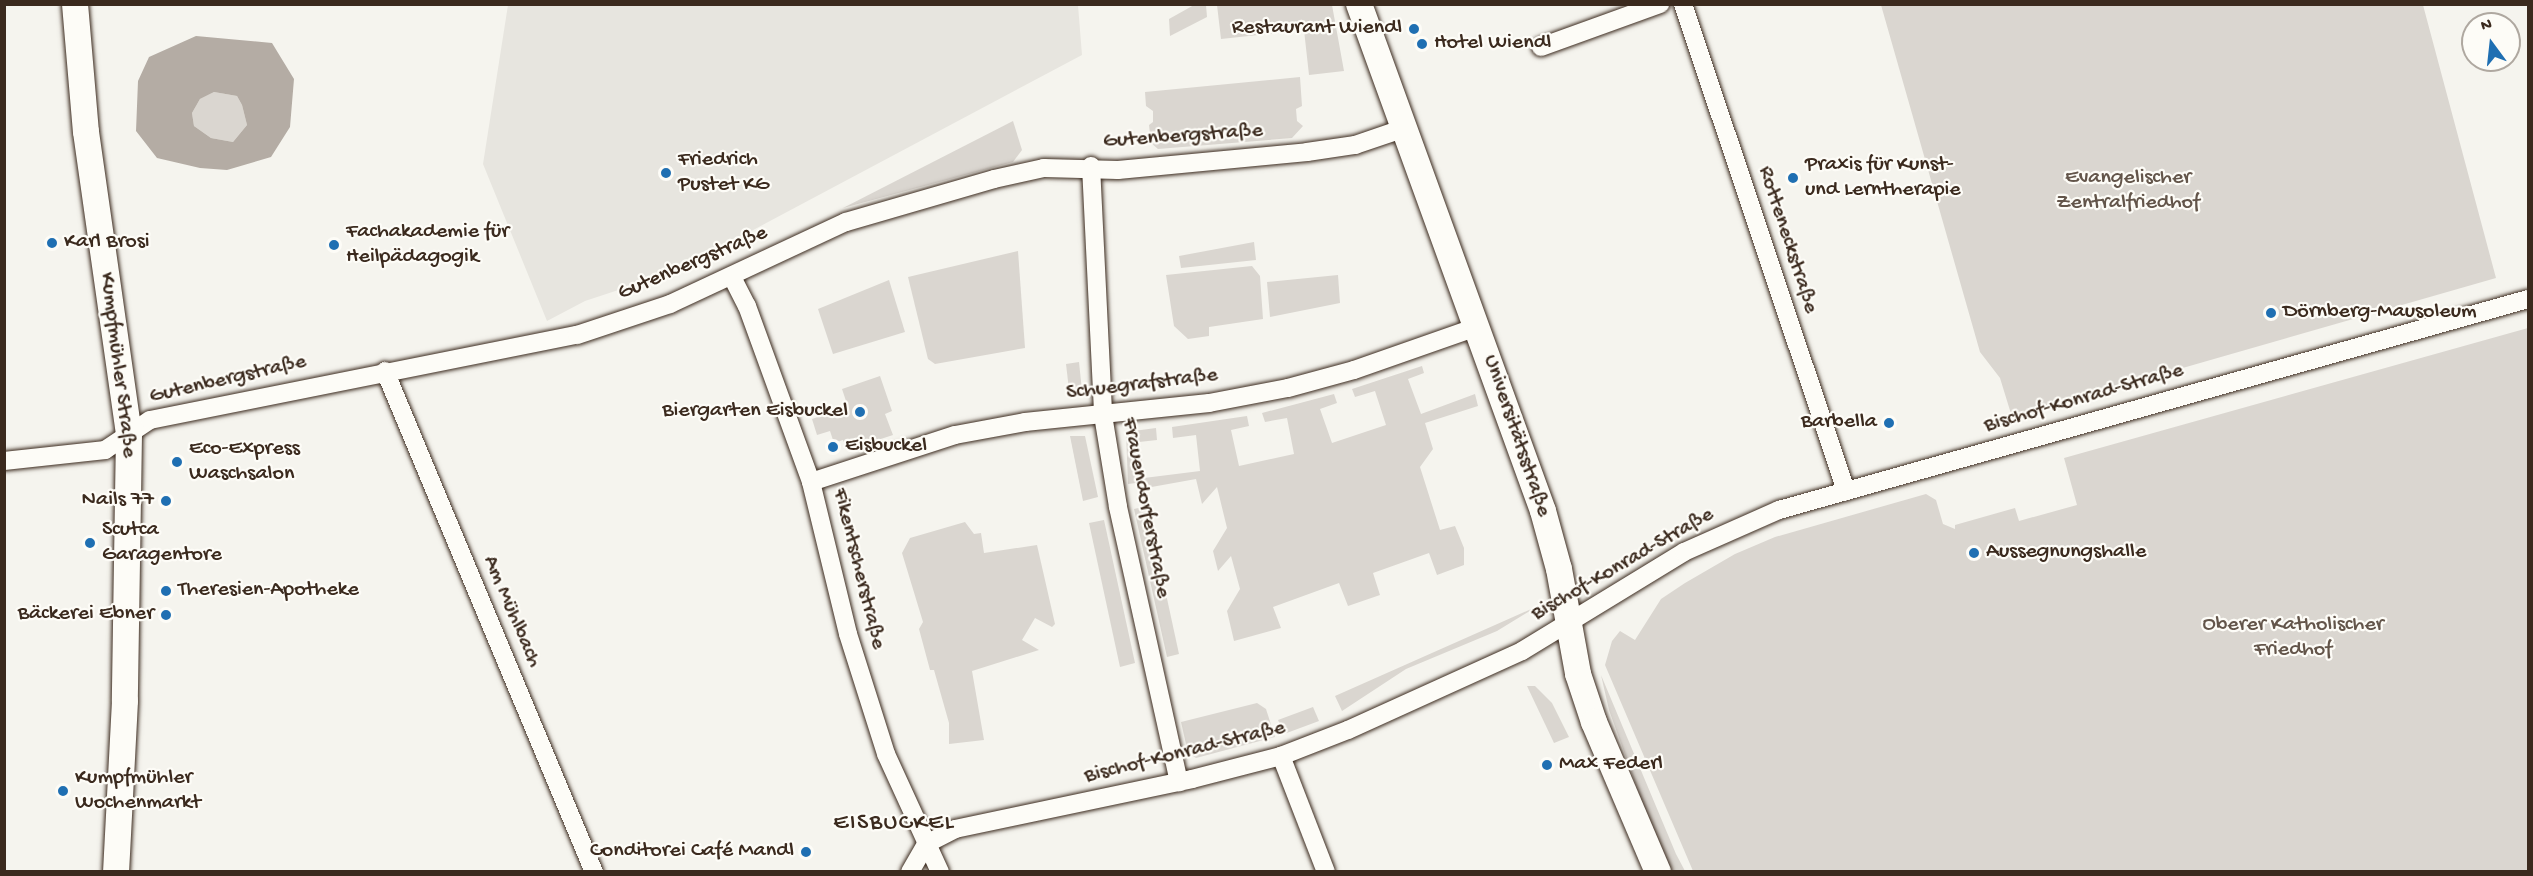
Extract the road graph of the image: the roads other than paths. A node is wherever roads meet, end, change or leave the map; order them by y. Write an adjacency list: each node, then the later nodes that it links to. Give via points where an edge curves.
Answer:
1 (75, 4): 13 (street, Kumpfmühler Straße, via 87,132)
2 (1359, 4): 6 (street, Universitätsstraße)
3 (1660, 4): 5 (street)
4 (1683, 4): 16 (street, Rotteneckstraße)
5 (1540, 47)
6 (1402, 129): 7 (street, Gutenbergstraße, via 1355,146 1307,152 1118,170); 10 (street, Universitätsstraße)
7 (1091, 166): 8 (street, Gutenbergstraße, via 1044,168 881,211 846,222); 12 (street, Frauendorferstraße)
8 (732, 277): 11 (street, Gutenbergstraße, via 670,304 556,341); 15 (street, Fikentscherstraße, via 747,306)
9 (2529, 299): 16 (street, Bischof-Konrad-Straße)
10 (1478, 327): 12 (street, Schuegrafstraße, via 1354,370 1288,388 1209,403); 17 (street, Universitätsstraße, via 1543,511)
11 (385, 371): 13 (street, Gutenbergstraße, via 150,420); 22 (street, Am Mühlbach)
12 (1103, 415): 15 (street, Schuegrafstraße, via 1025,422 955,435); 19 (street, Frauendorferstraße, via 1118,507)
13 (129, 434): 14 (street, Gutenbergstraße, via 105,450); 21 (street, Kumpfmühler Straße, via 125,701)
14 (4, 461)
15 (811, 482): 20 (street, Fikentscherstraße, via 848,634 886,754)
16 (1846, 491): 17 (street, Bischof-Konrad-Straße, via 1779,510 1696,546)
17 (1569, 625): 18 (street, Bischof-Konrad-Straße, via 1442,689); 26 (street, Universitätsstraße, via 1578,674 1594,722)
18 (1281, 756): 19 (street, Bischof-Konrad-Straße); 25 (street)
19 (1179, 782): 20 (street, Bischof-Konrad-Straße, via 955,829)
20 (926, 843): 23 (street); 24 (street, Fikentscherstraße)
21 (116, 872)
22 (594, 872)
23 (910, 872)
24 (940, 872)
25 (1326, 872)
26 (1658, 872)

